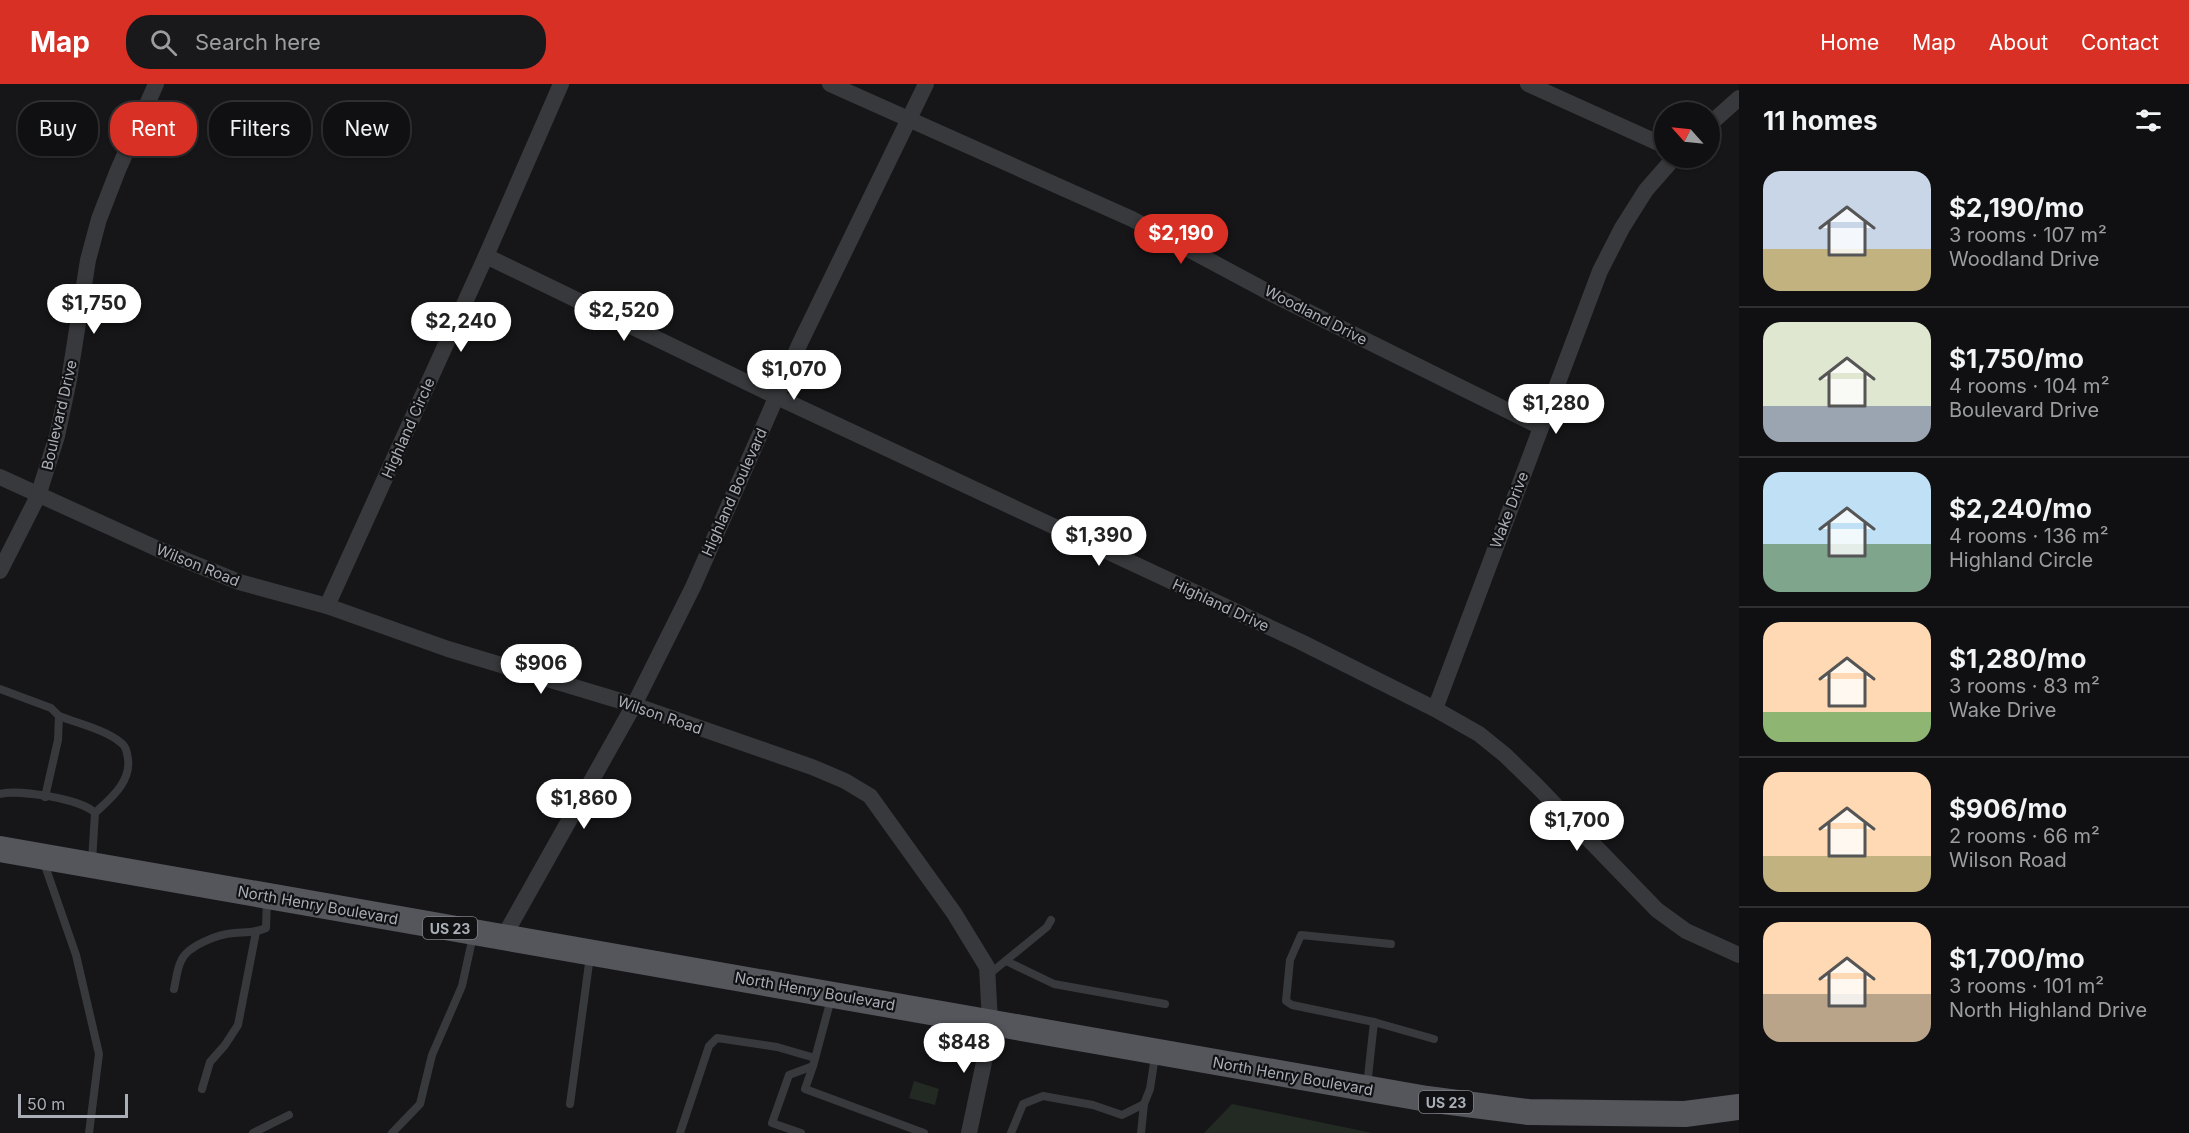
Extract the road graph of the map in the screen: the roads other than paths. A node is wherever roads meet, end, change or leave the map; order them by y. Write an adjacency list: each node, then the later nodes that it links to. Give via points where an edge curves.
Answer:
1 (155, 84): 15 (street, Boulevard Drive, via 93,240 57,436)
2 (561, 84): 11 (street, Highland Circle)
3 (830, 84): 8 (street, Woodland Drive)
4 (926, 84): 8 (street, Highland Boulevard)
5 (1528, 84): 9 (street)
6 (1739, 98): 7 (street)
7 (1720, 115)
8 (909, 121): 12 (street, Highland Boulevard); 13 (street, Woodland Drive, via 1132,219 1272,294)
9 (1654, 141)
10 (1665, 168): 13 (street, Wake Drive, via 1646,190 1600,271)
11 (486, 256): 12 (street, Highland Drive); 17 (street, Highland Circle)
12 (777, 397): 19 (street, Highland Boulevard, via 693,587); 20 (street, Highland Drive, via 1301,642)
13 (1541, 427): 20 (street, Wake Drive)
14 (0, 477): 15 (street, Wilson Road)
15 (38, 496): 16 (street, Boulevard Drive); 17 (street, Wilson Road, via 239,582)
16 (0, 571)
17 (327, 606): 19 (street, Wilson Road, via 448,649)
18 (0, 688): 21 (lane, via 51,708)
19 (634, 705): 32 (street, Highland Boulevard); 37 (street, Wilson Road, via 812,767 870,796 954,913 987,967)
20 (1435, 709): 35 (street, Highland Drive, via 1479,734 1505,755 1657,910 1686,931)
21 (60, 716): 23 (lane); 24 (lane, via 112,737 126,749 129,767 125,779 116,795)
22 (0, 794): 23 (lane)
23 (45, 796): 24 (lane, via 84,804)
24 (95, 813): 27 (lane)
25 (1, 852): 26 (main road, North Henry Boulevard / US 23)
26 (42, 856): 27 (main road, North Henry Boulevard / US 23); 53 (lane, via 76,955 99,1054)
27 (91, 865): 28 (main road, North Henry Boulevard / US 23)
28 (267, 896): 30 (lane, via 266,928); 31 (main road, North Henry Boulevard / US 23)
29 (1051, 920): 36 (lane)
30 (256, 932): 38 (lane, via 216,936 196,946 181,960); 46 (lane, via 238,1025 210,1062)
31 (474, 933): 32 (main road, North Henry Boulevard / US 23); 55 (lane, via 462,986 432,1055 420,1104)
32 (503, 938): 34 (main road, North Henry Boulevard / US 23)
33 (1392, 944): 42 (lane, via 1301,935 1290,960 1286,1001)
34 (590, 953): 39 (main road, North Henry Boulevard / US 23); 48 (lane)
35 (1739, 955)
36 (1006, 961): 37 (lane); 40 (lane, via 1054,984)
37 (987, 976): 41 (street, Wilson Road)
38 (174, 989)
39 (832, 994): 41 (main road, North Henry Boulevard / US 23); 45 (lane)
40 (1165, 1004)
41 (990, 1021): 44 (main road, North Henry Boulevard / US 23); 60 (street, Wilson Road)
42 (1374, 1022): 43 (lane); 47 (lane)
43 (1434, 1039)
44 (1156, 1052): 47 (main road, North Henry Boulevard / US 23); 49 (lane)
45 (814, 1062): 52 (lane, via 789,1075); 56 (lane, via 777,1047 717,1038 709,1046); 59 (lane, via 805,1089)
46 (202, 1089)
47 (1366, 1089): 50 (main road, North Henry Boulevard / US 23, via 1528,1112 1684,1114)
48 (570, 1104)
49 (1144, 1104): 61 (lane, via 1122,1115 1043,1096 1023,1104); 62 (lane)
50 (1739, 1107)
51 (289, 1115): 54 (lane)
52 (772, 1123): 57 (lane); 58 (lane)
53 (89, 1133)
54 (253, 1133)
55 (392, 1133)
56 (680, 1133)
57 (768, 1133)
58 (801, 1133)
59 (924, 1133)
60 (969, 1133)
61 (1011, 1133)
62 (1141, 1133)

